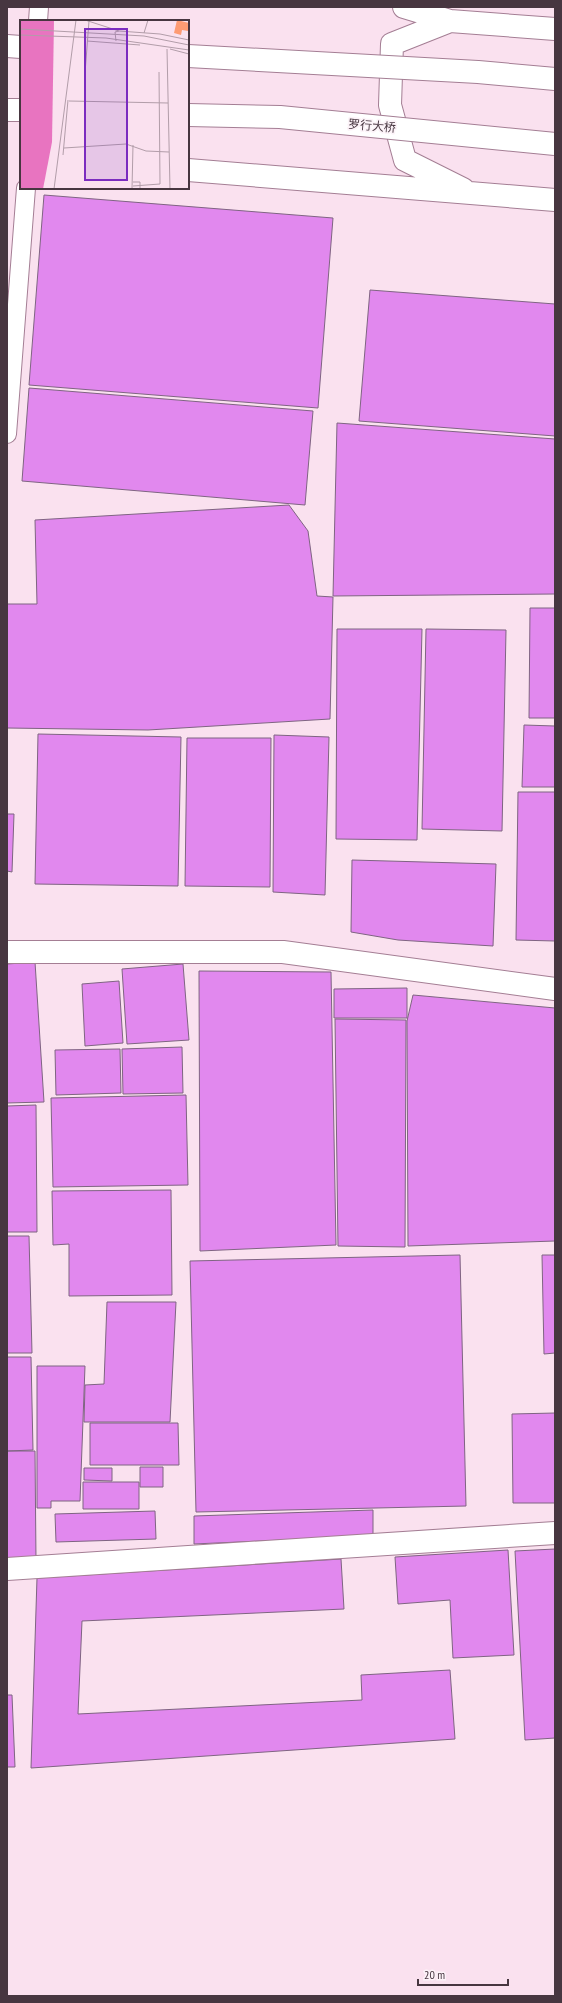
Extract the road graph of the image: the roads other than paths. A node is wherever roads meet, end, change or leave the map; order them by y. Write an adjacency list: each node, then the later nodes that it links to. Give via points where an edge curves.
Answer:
1 (39, 7): 3 (lane)
2 (404, 7): 4 (street)
3 (38, 20)
4 (450, 21): 5 (street); 16 (street, via 392,44 390,104 404,160)
5 (555, 29)
6 (7, 46): 7 (street)
7 (20, 47)
8 (189, 56): 9 (street, bridge, via 478,72)
9 (555, 79)
10 (7, 110): 11 (street)
11 (20, 110)
12 (189, 115): 13 (street, 罗行大桥, bridge, via 280,117)
13 (555, 144)
14 (189, 170): 16 (street)
15 (26, 189): 18 (lane)
16 (474, 194): 17 (street)
17 (555, 200)
18 (7, 434)
19 (7, 952): 20 (street, via 283,952)
20 (555, 989)
21 (555, 1533): 22 (street)
22 (7, 1569)

